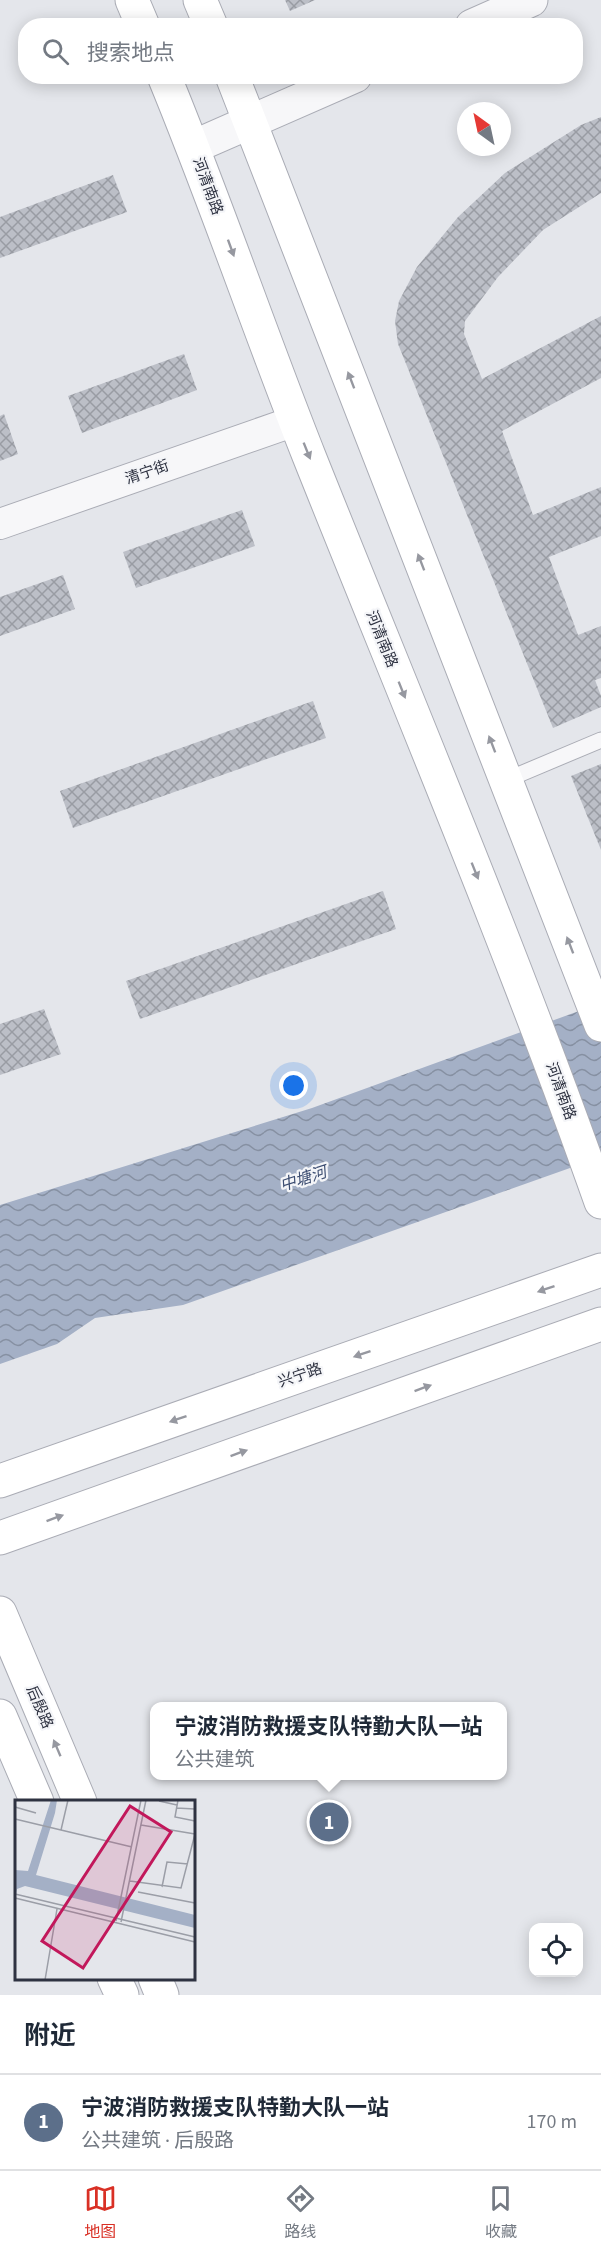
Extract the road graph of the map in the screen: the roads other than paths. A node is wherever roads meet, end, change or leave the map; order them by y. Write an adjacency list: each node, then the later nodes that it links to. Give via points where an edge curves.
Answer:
1 (132, 0): 4 (main road)
2 (200, 0): 5 (main road)
3 (531, 0): 6 (street)
4 (140, 18)
5 (208, 18)
6 (490, 18)
7 (167, 84): 11 (main road, 河清南路)
8 (235, 84): 10 (main road)
9 (337, 84): 10 (street)
10 (251, 122): 11 (street); 15 (main road, one-way to 10)
11 (194, 147): 12 (main road, 河清南路, one-way to 12)
12 (295, 421): 13 (street, 清宁街); 17 (main road, 河清南路, one-way to 17, via 536,1025)
13 (0, 524)
14 (601, 740): 15 (lane)
15 (506, 780): 16 (main road, one-way to 15)
16 (596, 1012)
17 (601, 1202)
18 (601, 1270): 20 (main road, 兴宁路, one-way to 20)
19 (601, 1324): 21 (main road, one-way to 19)
20 (0, 1481)
21 (0, 1538)
22 (0, 1613): 25 (main road, 后殷路, one-way to 22)
23 (0, 1716): 24 (main road)
24 (36, 1800)
25 (79, 1800)
26 (115, 1980): 28 (main road)
27 (156, 1980): 29 (main road)
28 (122, 1995)
29 (162, 1995)

